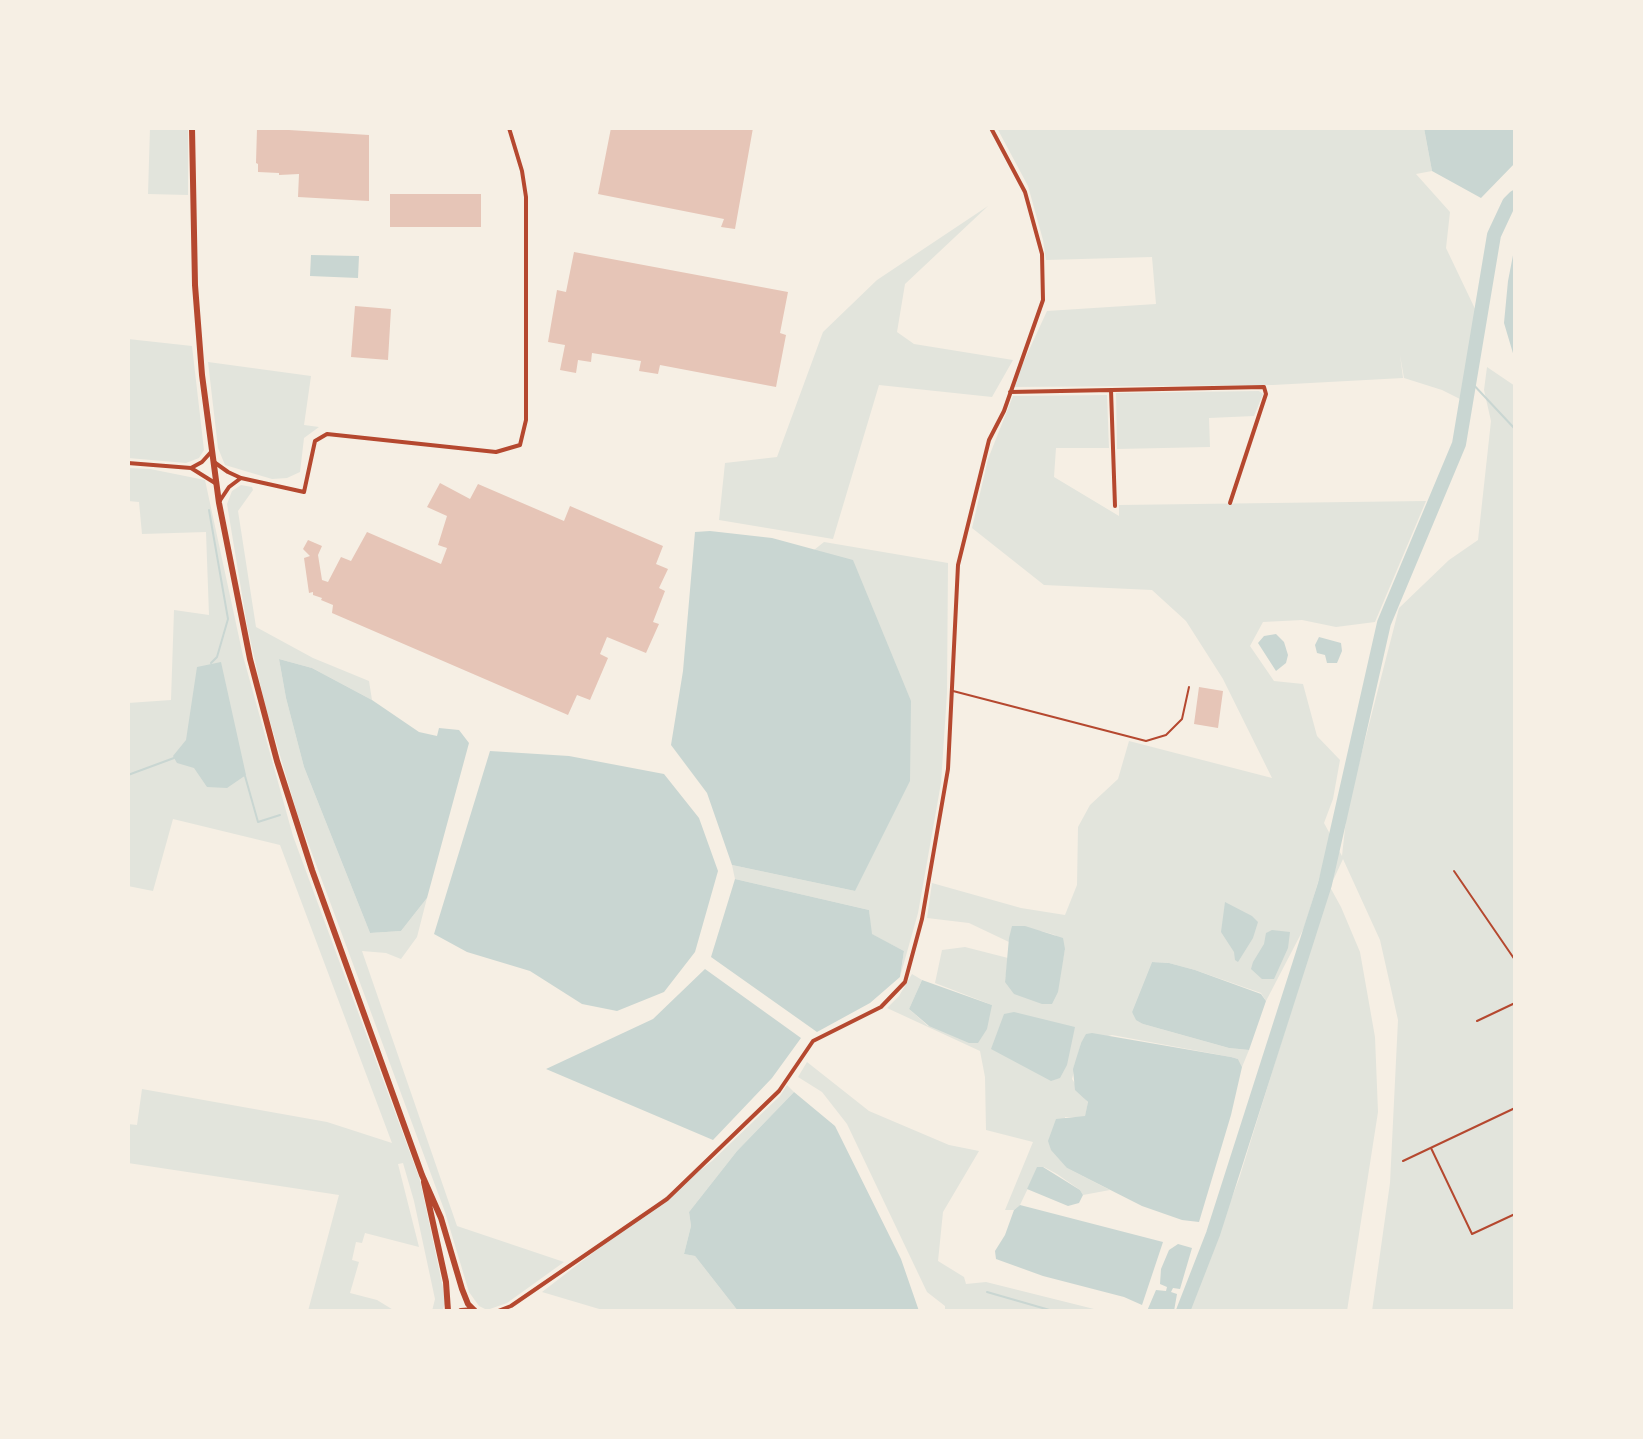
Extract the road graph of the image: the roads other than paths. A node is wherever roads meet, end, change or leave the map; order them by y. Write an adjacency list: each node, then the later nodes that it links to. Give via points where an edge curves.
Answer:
1 (192, 128): 6 (main road, via 195,285)
2 (509, 128): 10 (street, via 522,171 527,218 526,420 520,445 496,452 327,434 315,441 304,492)
3 (991, 128): 5 (street, via 1025,192 1042,254 1043,300)
4 (1111, 390): 5 (street); 13 (street, via 1264,387); 14 (street)
5 (1010, 392): 16 (street, via 989,440 958,565)
6 (211, 451): 7 (main road); 9 (street)
7 (212, 461): 10 (street); 11 (main road)
8 (128, 463): 9 (street)
9 (191, 468): 11 (street)
10 (241, 478): 12 (street)
11 (215, 483): 12 (main road)
12 (219, 503): 24 (main road, via 250,659 288,798)
13 (1230, 503)
14 (1115, 506)
15 (1189, 687): 16 (lane, via 1182,719 1166,735 1146,741)
16 (952, 690): 26 (street, via 948,769 922,919 905,982 881,1007 813,1041 779,1091 667,1199)
17 (1454, 871): 18 (lane)
18 (1515, 960)
19 (1515, 1003): 20 (lane)
20 (1477, 1021)
21 (1515, 1108): 22 (lane)
22 (1431, 1148): 23 (lane); 25 (lane, via 1472,1234)
23 (1403, 1161)
24 (422, 1175): 27 (main road, via 464,1295); 28 (main road)
25 (1515, 1214)
26 (510, 1308): 30 (street)
27 (475, 1310): 29 (main road)
28 (448, 1311)
29 (461, 1311)
30 (498, 1311)

